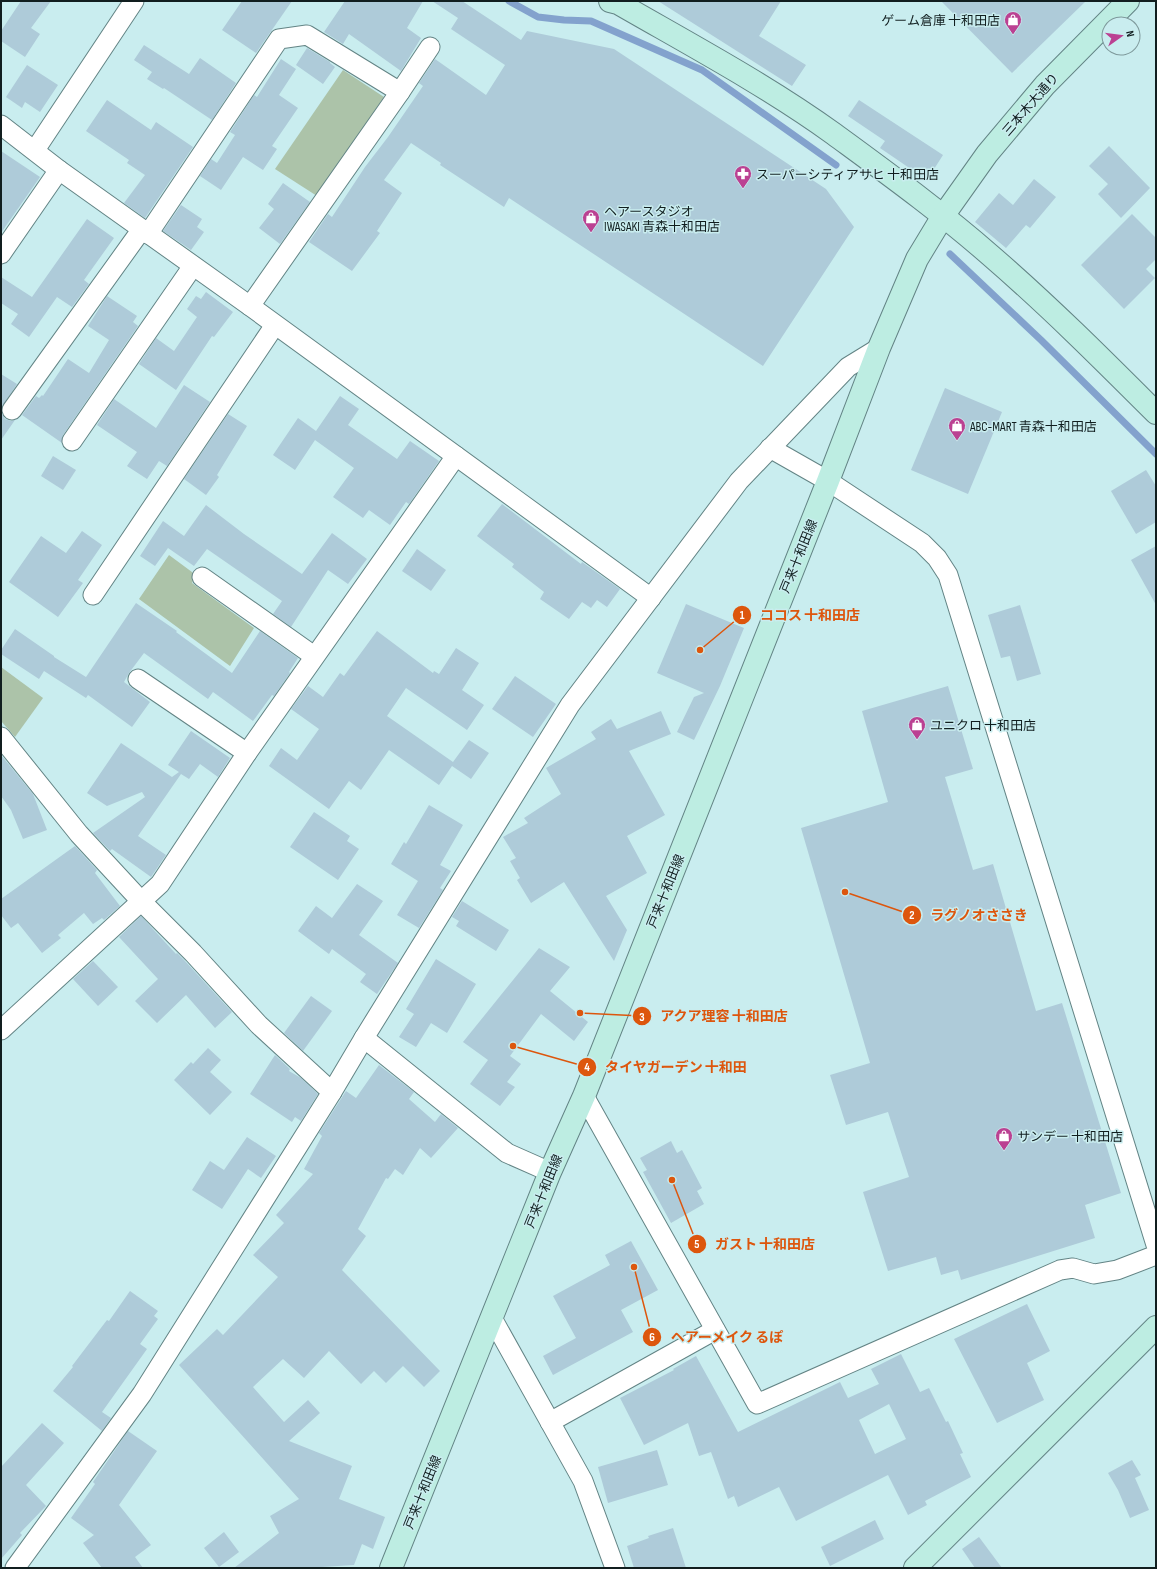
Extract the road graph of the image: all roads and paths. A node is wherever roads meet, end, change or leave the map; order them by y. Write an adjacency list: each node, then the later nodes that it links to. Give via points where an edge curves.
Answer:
1 (134, 1): 7 (street)
2 (610, 1): 9 (main road, via 618,3 779,98 833,134)
3 (1128, 1): 9 (main road, 三本木大通り, via 1045,85 987,154)
4 (430, 47): 5 (street)
5 (400, 92): 10 (street, via 306,35 279,39); 13 (street)
6 (1, 125): 7 (street)
7 (35, 150): 8 (street)
8 (59, 170): 10 (street); 11 (street)
9 (943, 216): 15 (main road, 戸来十和田線, via 917,259); 17 (main road, via 991,256)
10 (145, 231): 12 (street); 16 (street)
11 (1, 254)
12 (193, 266): 13 (street); 18 (street)
13 (250, 306): 14 (street)
14 (275, 325): 20 (street); 23 (street)
15 (879, 348): 19 (street, via 848,367); 21 (main road, 戸来十和田線)
16 (12, 410)
17 (1156, 413)
18 (72, 441)
19 (770, 448): 21 (street); 24 (street, via 739,481)
20 (456, 456): 24 (street); 25 (street)
21 (828, 481): 33 (main road, 戸来十和田線); 35 (street, via 922,543 937,558 948,575)
22 (202, 577): 25 (street)
23 (93, 595)
24 (651, 598): 31 (street, via 570,705)
25 (314, 656): 28 (street)
26 (138, 679): 28 (street)
27 (1, 737): 29 (street, via 79,834)
28 (247, 753): 29 (street, via 160,884)
29 (141, 901): 30 (street); 32 (street, via 259,1025)
30 (1, 1030)
31 (364, 1038): 32 (street); 34 (street, via 507,1153)
32 (332, 1092): 41 (street, via 142,1394)
33 (584, 1096): 34 (main road, 戸来十和田線); 39 (street)
34 (550, 1172): 37 (main road, 戸来十和田線)
35 (1156, 1245)
36 (1156, 1255): 39 (street, via 1117,1270 1094,1274 1073,1268 1060,1270 757,1404)
37 (492, 1318): 40 (street); 42 (main road, 戸来十和田線)
38 (1156, 1327): 44 (main road)
39 (715, 1330): 40 (street)
40 (550, 1422): 43 (street, via 583,1481)
41 (15, 1568)
42 (391, 1568)
43 (615, 1568)
44 (915, 1568)

